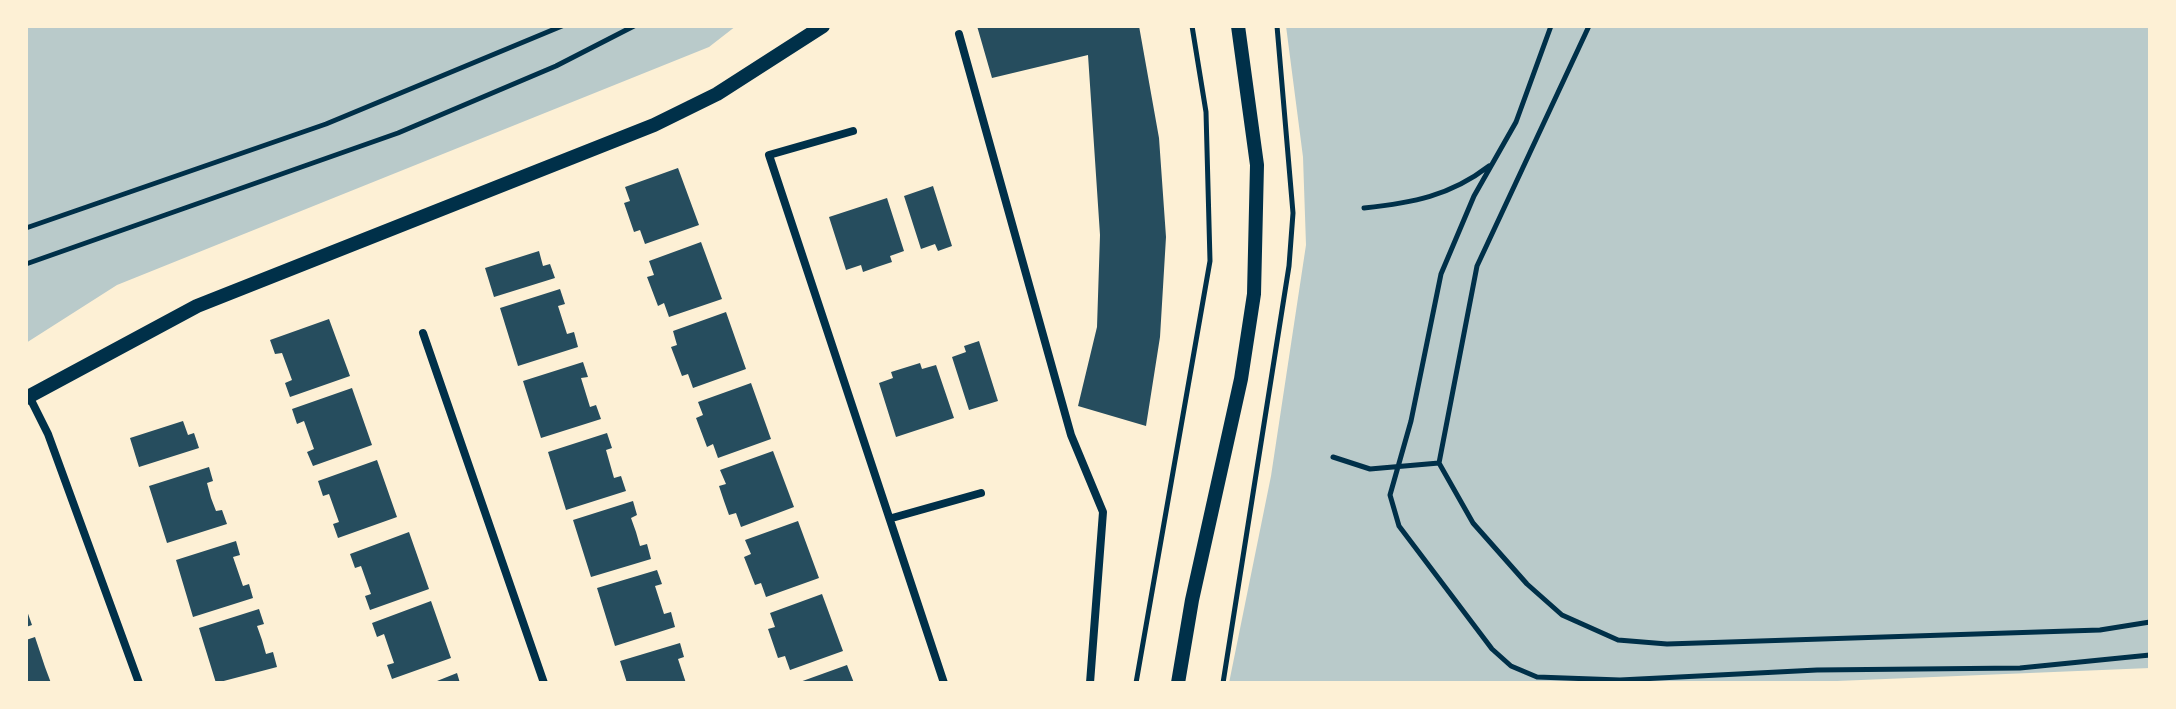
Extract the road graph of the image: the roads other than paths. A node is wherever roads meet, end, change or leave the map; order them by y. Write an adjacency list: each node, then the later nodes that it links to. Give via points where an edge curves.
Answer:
1 (823, 26): 6 (street, via 717,94 654,125 197,306)
2 (1238, 26): 13 (street, via 1257,165 1254,294)
3 (959, 34): 12 (street, via 1071,435 1103,512)
4 (853, 131): 8 (street, via 769,155)
5 (423, 333): 10 (street)
6 (28, 397): 9 (street, via 48,434)
7 (981, 493): 8 (street)
8 (892, 518): 11 (street)
9 (139, 683)
10 (544, 683)
11 (944, 683)
12 (1090, 683)
13 (1178, 683)

